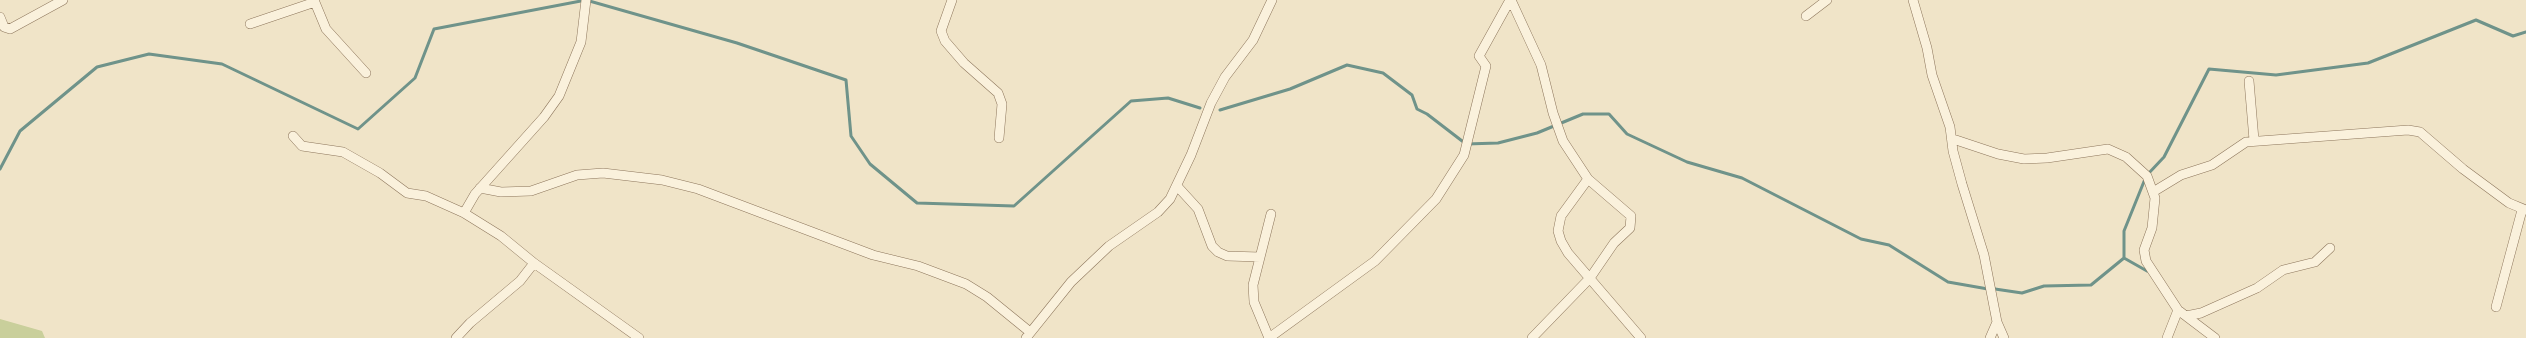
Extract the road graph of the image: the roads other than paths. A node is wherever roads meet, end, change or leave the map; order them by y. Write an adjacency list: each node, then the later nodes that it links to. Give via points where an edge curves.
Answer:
1 (63, 0): 10 (street, via 10,29 4,27)
2 (586, 0): 20 (street, via 581,42 559,96 544,118)
3 (952, 0): 15 (street, via 941,31 945,41 964,63 998,93 1002,104)
4 (1272, 0): 19 (street, via 1253,40 1225,77 1211,103)
5 (1510, 0): 18 (street, via 1541,65 1563,141); 26 (street, via 1479,56 1486,66 1464,155 1436,199 1388,249 1350,280 1269,338 1254,302 1253,285)
6 (1827, 0): 9 (street)
7 (1913, 0): 16 (street, via 1932,75)
8 (315, 1): 11 (street); 12 (street, via 326,29)
9 (1806, 16)
10 (0, 17)
11 (250, 24)
12 (366, 72)
13 (2249, 81): 17 (street)
14 (293, 136): 23 (street, via 302,146 343,152 380,173 407,193 426,196)
15 (999, 138)
16 (1953, 140): 21 (street, via 2024,159 2108,149 2126,157 2147,176); 31 (street, via 1953,151 1984,255)
17 (2254, 140): 21 (street, via 2246,142 2212,165 2181,175); 22 (street, via 2408,130 2420,132 2463,169 2509,203)
18 (1588, 180): 28 (street, via 1566,207 1558,231 1568,253); 28 (street, via 1631,216 1630,228 1614,243)
19 (1177, 186): 26 (street, via 1198,209 1212,246 1218,252 1227,256); 32 (street, via 1170,199 1158,212 1109,246 1071,282)
20 (480, 188): 23 (street); 32 (street, via 501,192 531,191 577,175 603,173 662,180 698,189 873,254 918,266 959,281 987,297)
21 (2153, 192): 30 (street, via 2156,206 2152,228 2145,242 2146,260)
22 (2524, 210): 29 (street)
23 (464, 213): 27 (street, via 501,236)
24 (1271, 214): 26 (street)
25 (2330, 248): 30 (street, via 2315,262 2284,270 2257,288 2201,313)
26 (1260, 257)
27 (534, 263): 33 (street, via 520,281); 34 (street)
28 (1590, 278): 35 (street); 36 (street)
29 (2496, 307)
30 (2182, 313): 39 (street); 40 (street)
31 (1996, 322): 37 (street); 38 (street)
32 (1028, 335)
33 (456, 338)
34 (639, 338)
35 (1532, 338)
36 (1641, 338)
37 (1990, 338)
38 (2004, 338)
39 (2167, 338)
40 (2214, 338)

